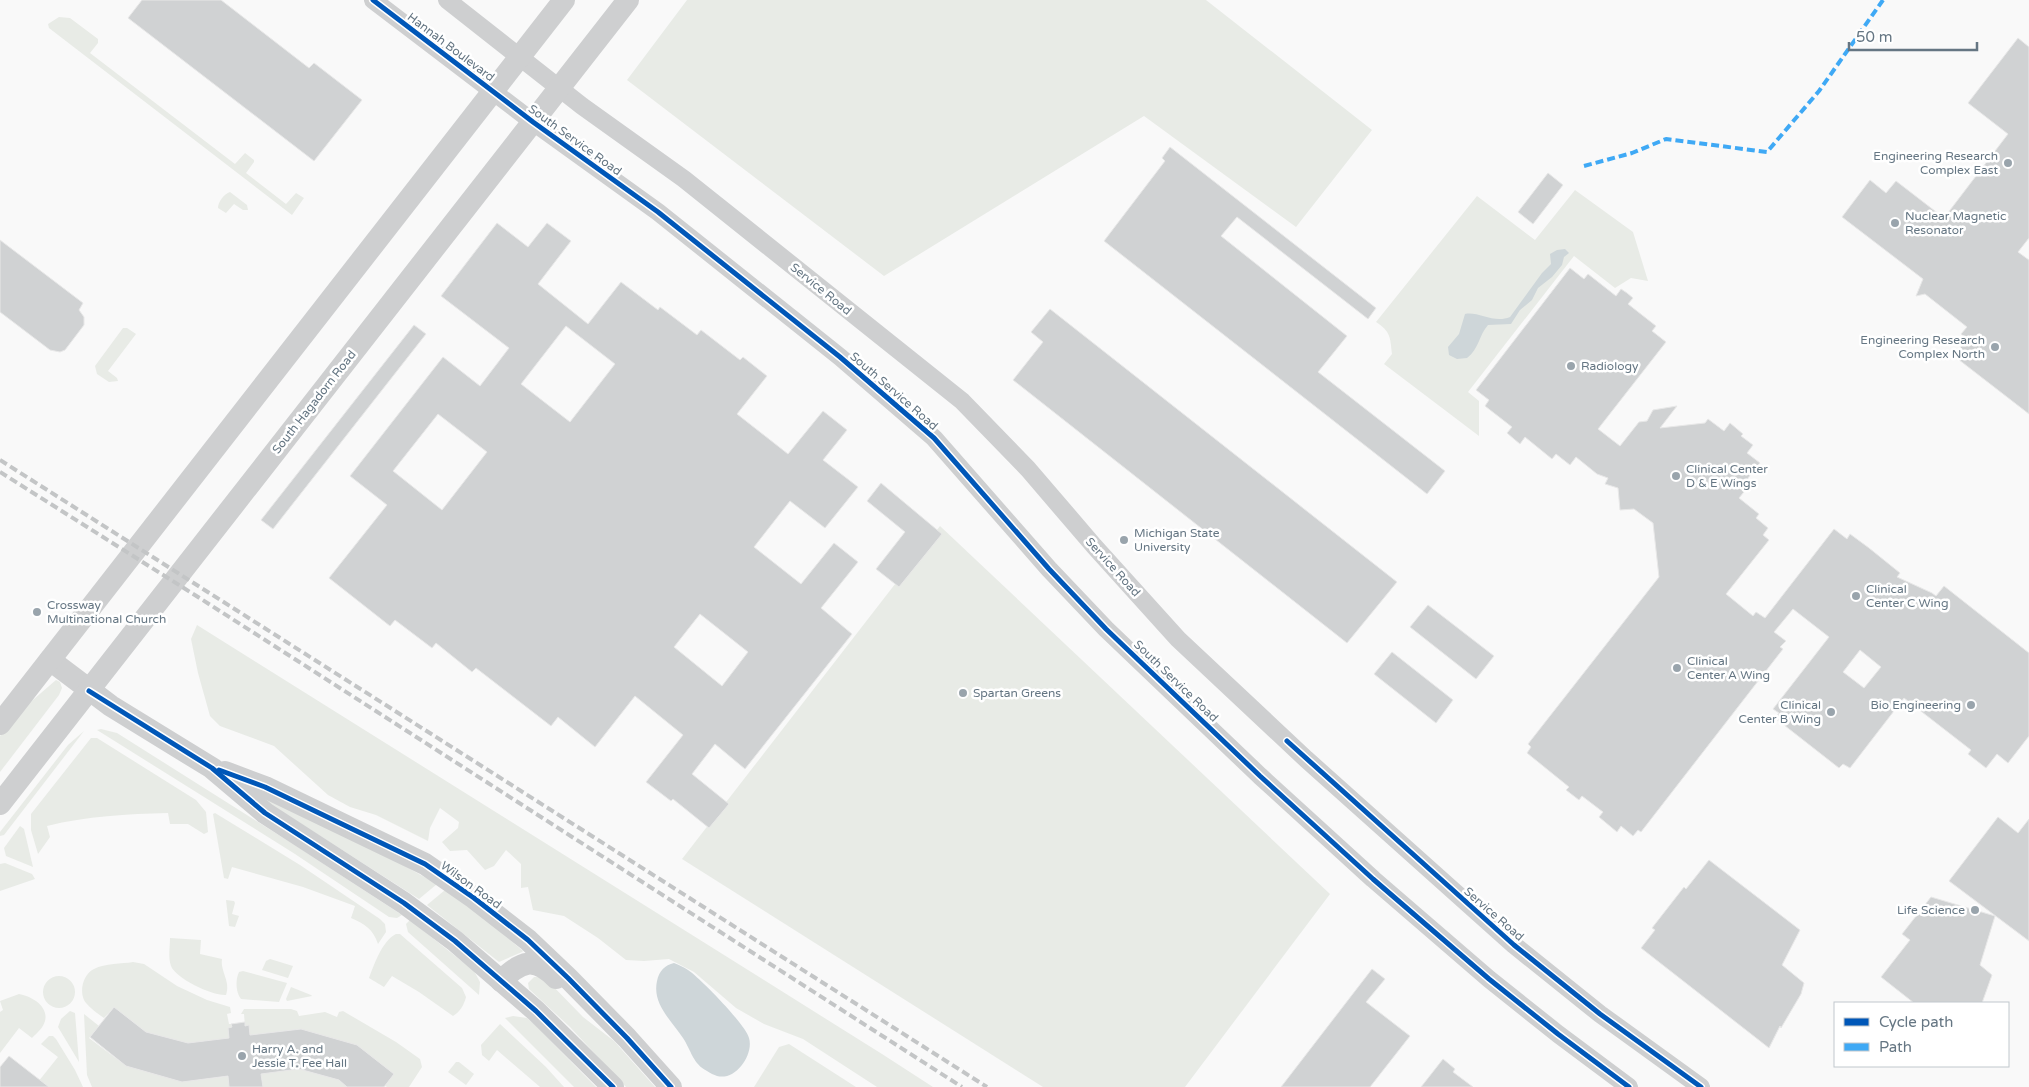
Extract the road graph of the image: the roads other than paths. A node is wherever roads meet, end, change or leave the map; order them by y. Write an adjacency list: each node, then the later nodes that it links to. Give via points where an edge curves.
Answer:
1 (373, 0): 7 (street, Hannah Boulevard)
2 (447, 0): 5 (street)
3 (564, 0): 5 (street)
4 (628, 0): 6 (street, South Hagadorn Road)
5 (519, 56): 6 (street, Service Road); 7 (street)
6 (560, 88): 8 (street, South Hagadorn Road); 19 (street, Service Road, via 684,179 962,401 1028,469 1178,639 1346,795 1514,946 1600,1014)
7 (492, 91): 8 (street, South Service Road); 9 (street)
8 (533, 122): 10 (street, South Hagadorn Road); 18 (street, South Service Road, via 666,218 840,357 934,438 1049,569 1260,776 1490,979)
9 (50, 660): 10 (street, Wilson Road); 11 (street)
10 (89, 690): 12 (street, Wilson Road); 13 (street, South Hagadorn Road)
11 (0, 724)
12 (212, 768): 14 (street, Wilson Road, via 265,813 404,903); 15 (street, Wilson Road, via 265,787 425,864 528,940)
13 (0, 804)
14 (501, 980): 15 (street, via 520,965 532,963 546,968 596,1017); 16 (street, Wilson Road)
15 (627, 1038): 17 (street, Wilson Road)
16 (613, 1087)
17 (670, 1087)
18 (1629, 1087)
19 (1701, 1087)

